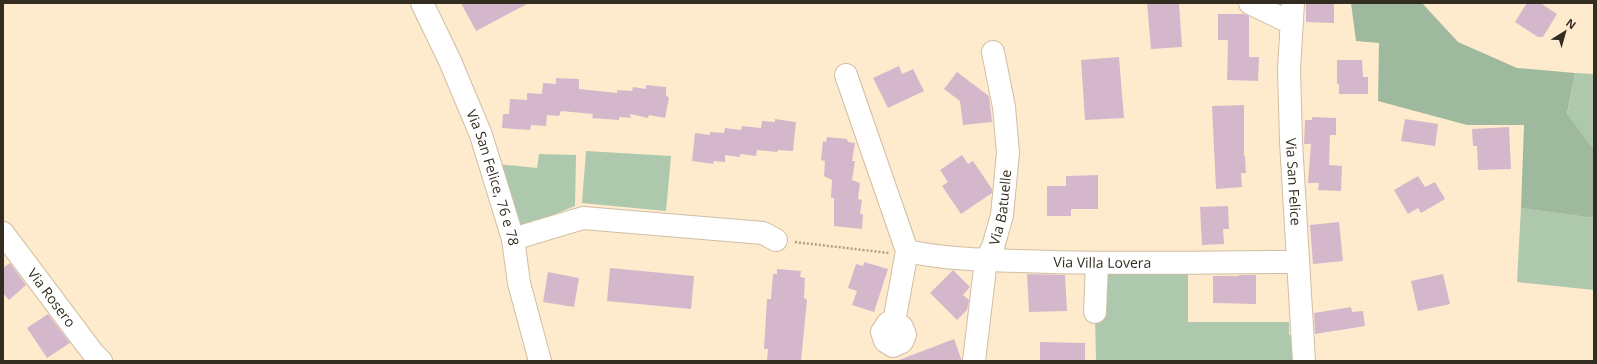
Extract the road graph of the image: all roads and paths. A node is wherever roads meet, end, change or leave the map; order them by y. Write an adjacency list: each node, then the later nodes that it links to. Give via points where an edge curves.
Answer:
1 (422, 3): 7 (street, Via San Felice, 76 e 78, via 481,135)
2 (1250, 3): 3 (street)
3 (1292, 13): 11 (street, Via San Felice, via 1289,68)
4 (993, 52): 10 (street, Via Batuelle, via 1004,106 1008,153 1002,215 993,247)
5 (846, 75): 9 (street)
6 (3, 233): 15 (street, Via Rosero)
7 (513, 239): 8 (street, via 583,218 763,233); 16 (street, Via San Felice, 76 e 78, via 520,283)
8 (776, 240): 9 (path, via 898,254)
9 (907, 251): 10 (street, Via Villa Lovera); 14 (street)
10 (986, 260): 12 (street, Via Villa Lovera); 17 (street, Via Batuelle)
11 (1298, 262): 12 (street, Via Villa Lovera); 18 (street, Via San Felice)
12 (1097, 263): 13 (street)
13 (1095, 312)
14 (894, 322)
15 (101, 361)
16 (540, 361)
17 (974, 361)
18 (1304, 361)

